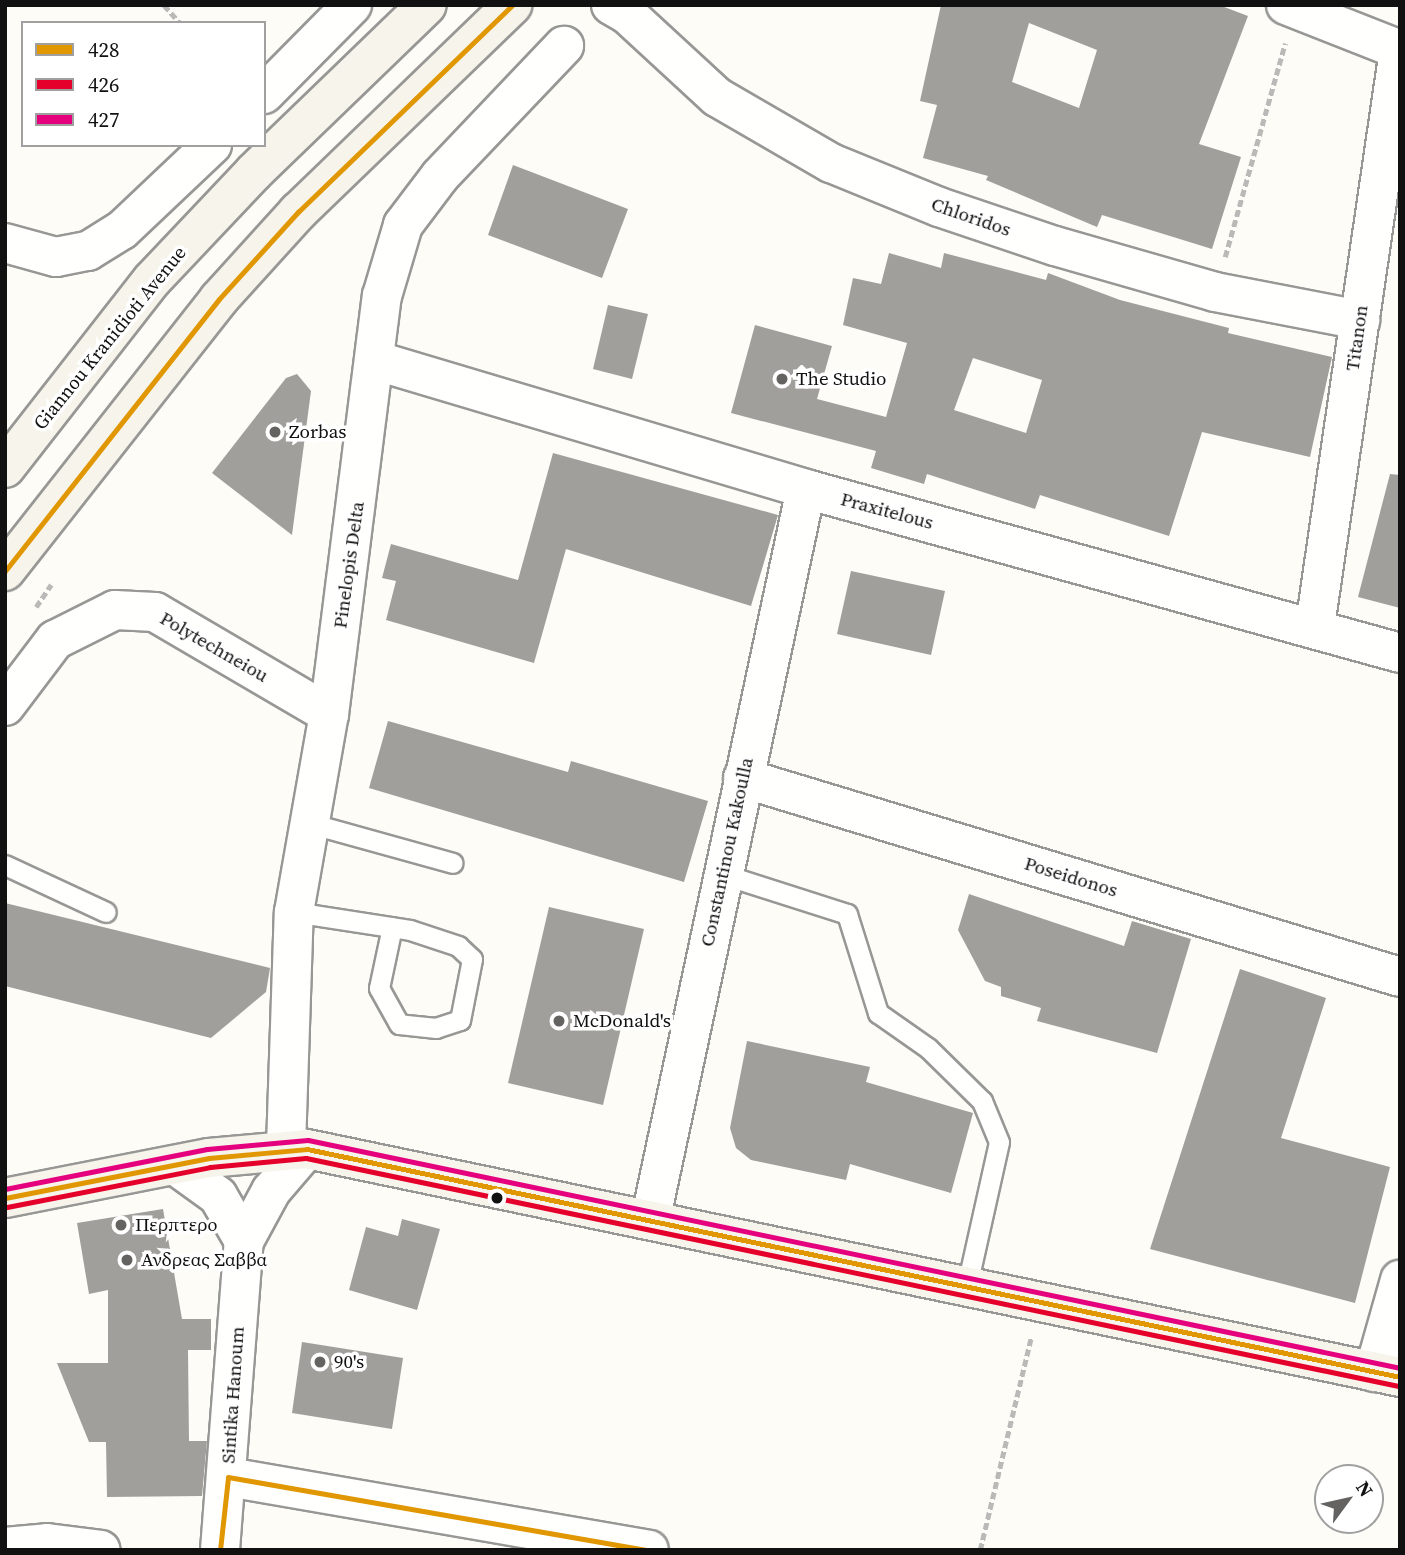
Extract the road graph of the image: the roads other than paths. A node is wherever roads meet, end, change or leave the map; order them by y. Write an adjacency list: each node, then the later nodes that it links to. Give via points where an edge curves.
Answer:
1 (352, 5): 8 (street)
2 (427, 5): 13 (main road, Giannou Kranidioti Avenue, via 254,172 152,281)
3 (512, 5): 15 (main road, via 298,212 219,299 60,494)
4 (1290, 7): 7 (street)
5 (622, 8): 11 (street, Chloridos, via 717,97 831,163 951,212 1215,292)
6 (564, 46): 12 (street, Pinelopis Delta, via 440,176 403,225 382,296)
7 (1399, 50): 11 (street, Titanon)
8 (266, 92)
9 (210, 147): 10 (street, via 122,230 88,251 56,257)
10 (5, 243)
11 (1360, 320): 16 (street, Titanon)
12 (377, 360): 14 (street, Praxitelous); 19 (street, Pinelopis Delta)
13 (5, 468)
14 (806, 489): 16 (street, Praxitelous); 20 (street, Constantinou Kakoulla)
15 (5, 571)
16 (1315, 626): 17 (street, Praxitelous)
17 (1400, 653)
18 (5, 706): 19 (street, Polytechneiou, via 55,640 115,610 155,612)
19 (329, 714): 21 (street, Pinelopis Delta)
20 (743, 778): 24 (street, Constantinou Kakoulla); 28 (street, Poseidonos)
21 (310, 824): 22 (lane); 26 (street, Pinelopis Delta)
22 (453, 863)
23 (5, 865): 25 (lane)
24 (722, 874): 32 (street, Constantinou Kakoulla); 35 (lane, via 847,914 878,1013 928,1048 982,1101 999,1142)
25 (106, 912)
26 (294, 912): 27 (lane); 29 (street, Pinelopis Delta)
27 (392, 927): 27 (lane, via 458,946 472,959 460,1020 436,1028 399,1024 379,988)
28 (1400, 977)
29 (296, 1148): 30 (main road); 32 (main road); 33 (street, Sintika Hanoum)
30 (175, 1165): 31 (main road); 33 (street, via 218,1196)
31 (9, 1189)
32 (651, 1217): 35 (main road)
33 (244, 1241): 37 (street, Sintika Hanoum)
34 (1400, 1280): 36 (street)
35 (967, 1285): 36 (main road)
36 (1387, 1375)
37 (228, 1477): 38 (street); 41 (street, Sintika Hanoum)
38 (533, 1538): 42 (street)
39 (5, 1547): 40 (street, via 47,1543)
40 (101, 1550)
41 (220, 1550)
42 (649, 1550)

